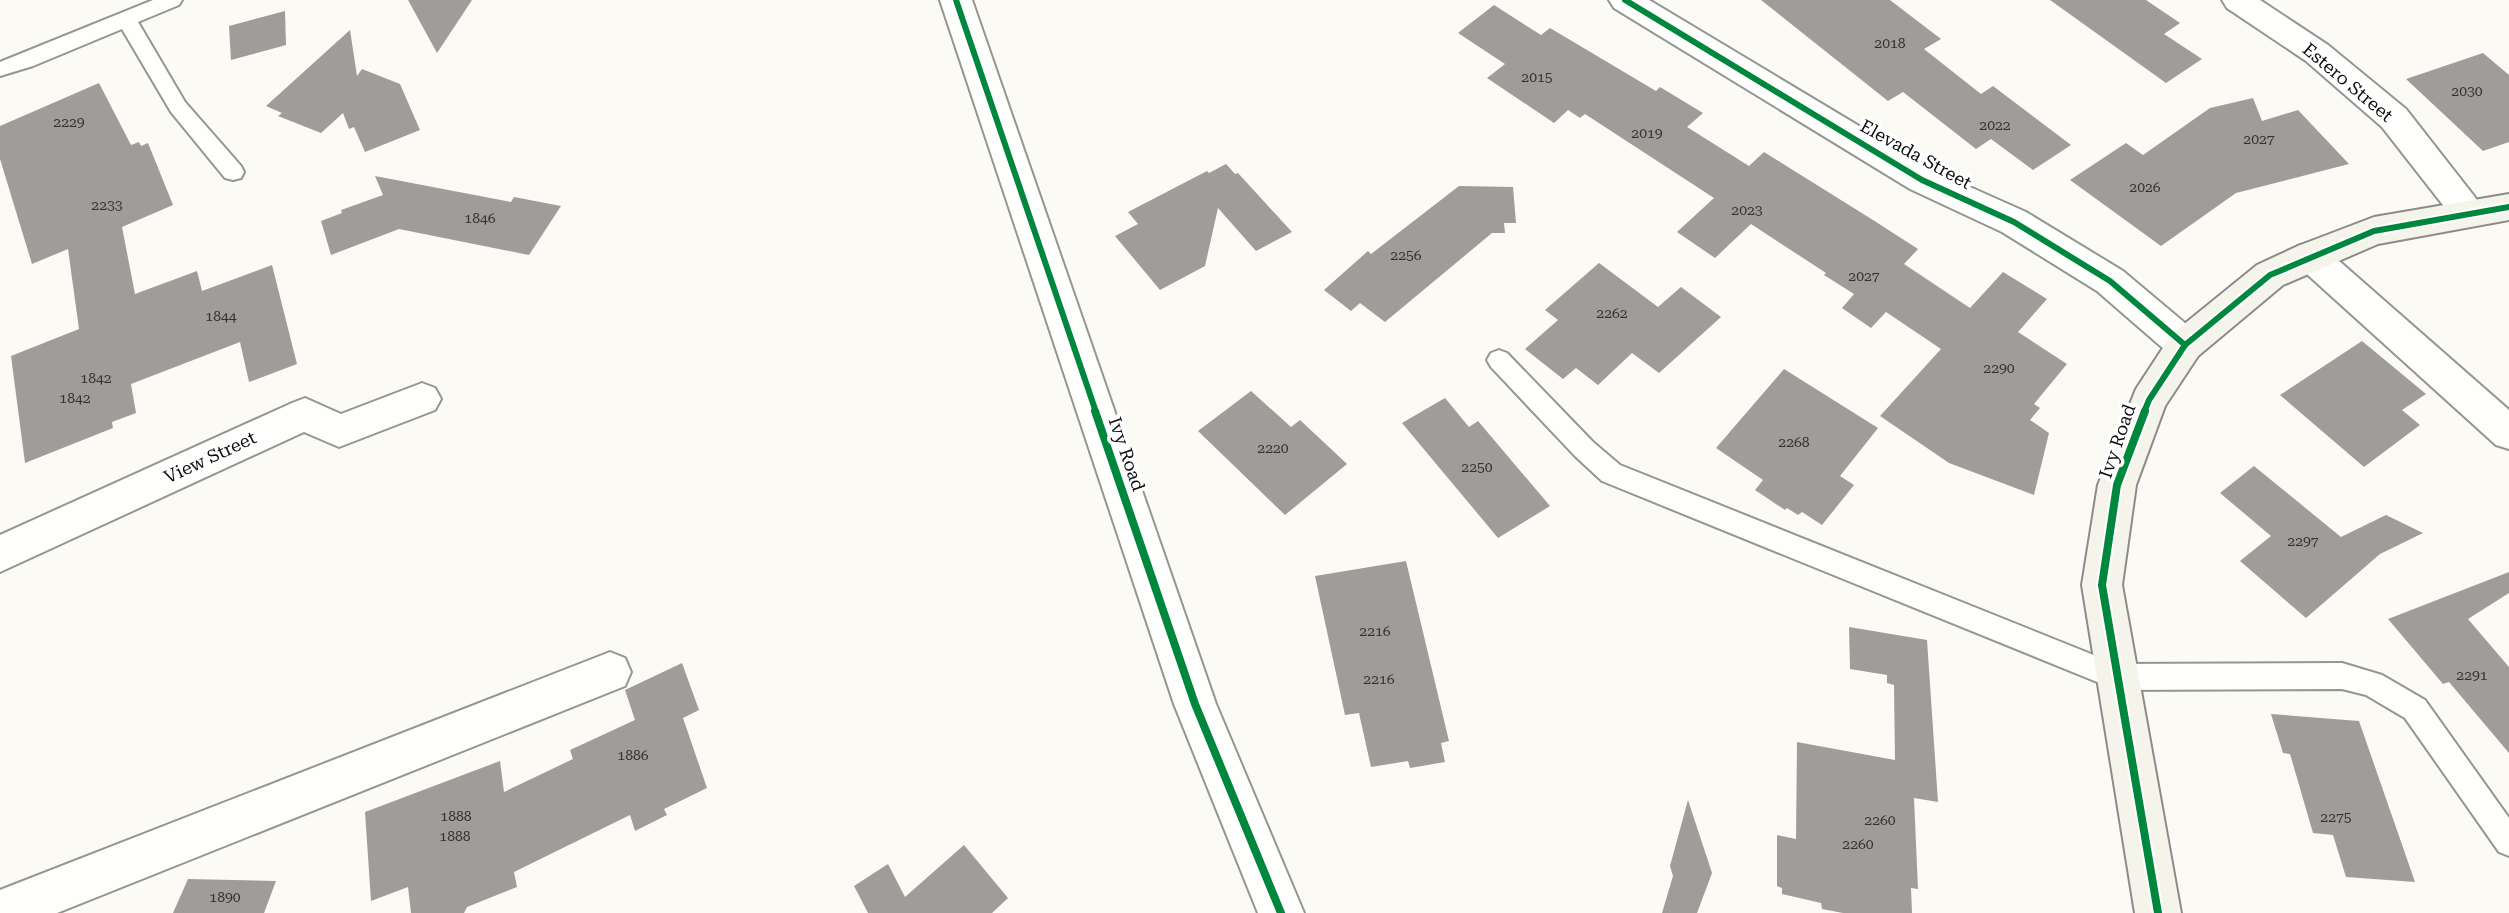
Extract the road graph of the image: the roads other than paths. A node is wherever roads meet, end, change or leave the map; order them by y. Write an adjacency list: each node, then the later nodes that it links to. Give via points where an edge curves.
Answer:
1 (172, 0): 5 (lane)
2 (956, 0): 20 (street, Ivy Road, via 1195,704)
3 (1625, 0): 11 (street, Elevada Street, via 1922,180 2014,222 2110,281)
4 (2238, 0): 9 (street, Estero Street, via 2317,53 2394,118)
5 (126, 19): 6 (lane); 7 (lane, via 178,107)
6 (0, 69)
7 (233, 172)
8 (2509, 207): 9 (street, Ivy Road)
9 (2469, 214): 10 (street, Ivy Road, via 2374,231)
10 (2310, 256): 11 (street, Ivy Road, via 2270,275); 14 (street)
11 (2185, 345): 17 (street, Ivy Road, via 2149,400 2117,485 2102,585)
12 (1499, 359): 17 (lane, via 1611,473)
13 (422, 399): 15 (street, View Street, via 339,431 305,414)
14 (2509, 433)
15 (0, 554)
16 (610, 672): 19 (street)
17 (2116, 677): 18 (lane, via 2342,676 2372,684 2415,709); 21 (street, Ivy Road)
18 (2509, 842)
19 (0, 913)
20 (1281, 913)
21 (2158, 913)

